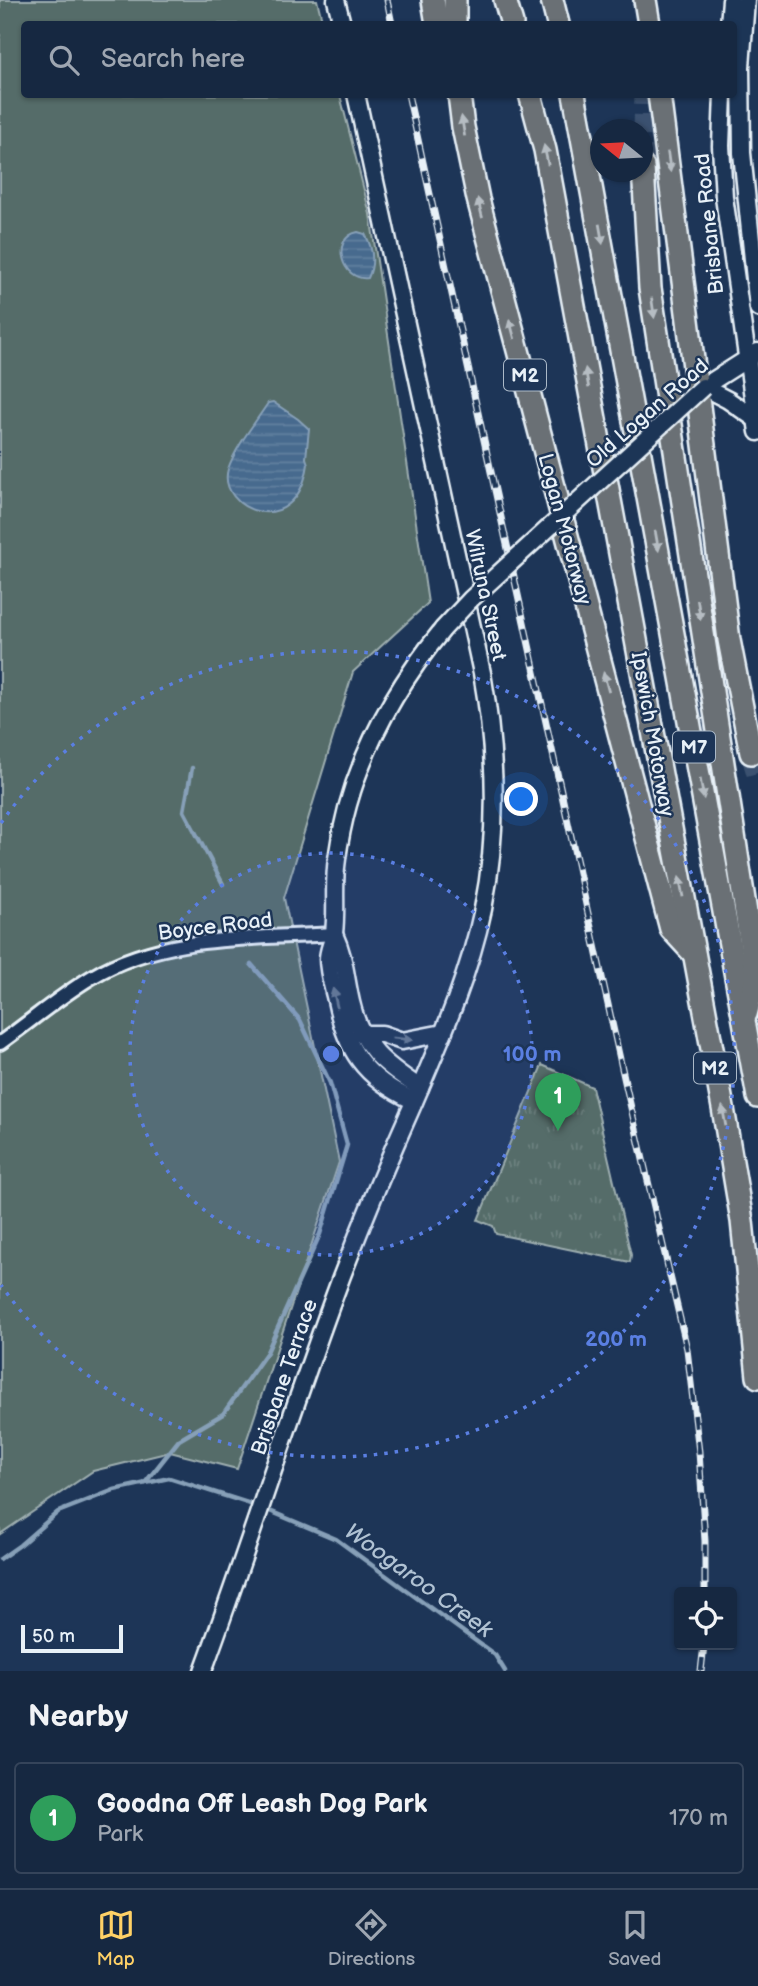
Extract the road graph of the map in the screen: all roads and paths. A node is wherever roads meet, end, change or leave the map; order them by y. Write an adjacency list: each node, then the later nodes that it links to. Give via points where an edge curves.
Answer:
1 (337, 0): 9 (main road)
2 (433, 0): 10 (highway)
3 (455, 0): 11 (highway)
4 (505, 0): 12 (highway)
5 (552, 0): 13 (highway)
6 (645, 0): 14 (highway)
7 (731, 0): 15 (main road)
8 (746, 0): 23 (main road, Brisbane Road, via 742,153)
9 (341, 21)
10 (436, 21)
11 (455, 21)
12 (511, 21)
13 (557, 21)
14 (648, 21)
15 (729, 21)
16 (357, 98): 32 (main road, Wilruna Street, via 475,642 491,740 494,810 483,907 467,972)
17 (459, 98): 30 (highway, Logan Motorway / M2, one-way to 17, via 671,929 478,199)
18 (531, 98): 30 (highway, Ipswich Motorway / M7, one-way to 18, via 545,150)
19 (576, 98): 31 (highway, Ipswich Motorway / M7, one-way to 31)
20 (660, 98): 28 (highway, one-way to 28, via 729,640)
21 (723, 98): 25 (main road, Brisbane Road, via 724,197)
22 (644, 182): 31 (highway, M2, one-way to 31, via 650,288 756,978)
23 (756, 280): 24 (main road, Brisbane Road)
24 (758, 308)
25 (752, 355): 26 (main road, Old Logan Road); 27 (main road, Brisbane Road)
26 (709, 387): 27 (main road); 29 (main road, Old Logan Road, bridge, via 471,599 400,687 352,790 337,859)
27 (757, 426)
28 (751, 752)
29 (334, 934): 33 (main road, Old Logan Road); 34 (street, Boyce Road, via 171,946 137,956 94,975); 35 (main road, Old Logan Road, one-way to 29, via 376,1079 350,1044 330,974 328,957)
30 (694, 954): 37 (highway, Ipswich Motorway / M2, one-way to 30, via 742,1221)
31 (744, 1020): 36 (highway, Ipswich Motorway / M2)
32 (443, 1033): 33 (main road, one-way to 32, via 382,1034 402,1041); 35 (main road, Wilruna Street)
33 (361, 1034): 35 (main road, Old Logan Road)
34 (0, 1042)
35 (417, 1095): 38 (main road, Brisbane Terrace, via 345,1269)
36 (758, 1097)
37 (758, 1377)
38 (203, 1671)

